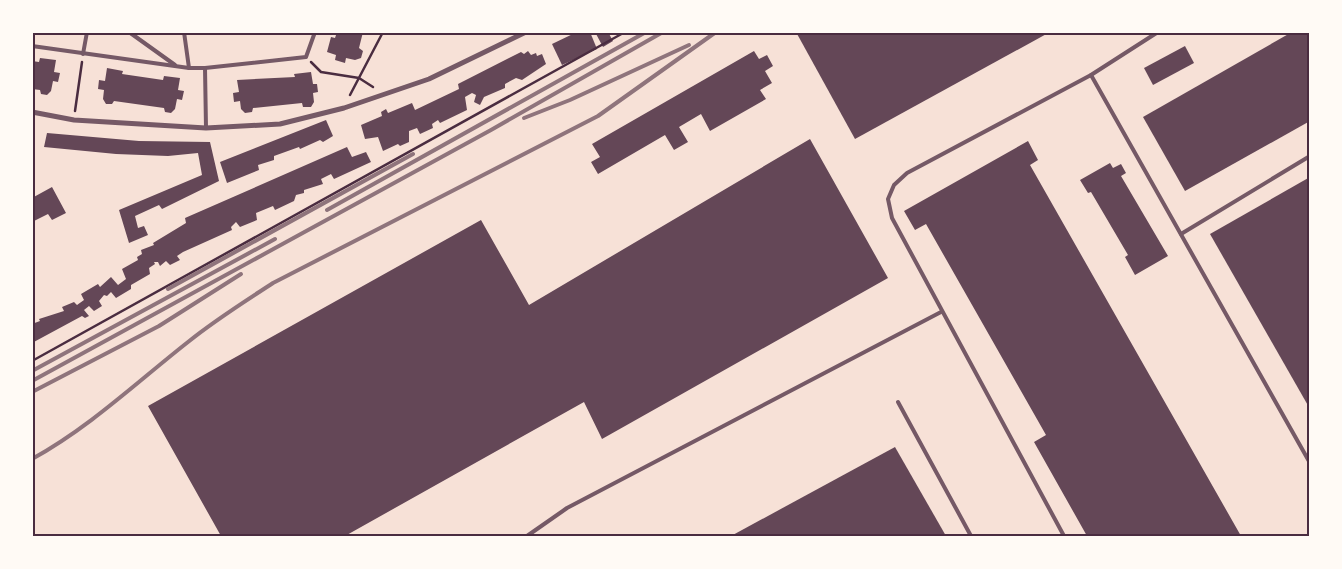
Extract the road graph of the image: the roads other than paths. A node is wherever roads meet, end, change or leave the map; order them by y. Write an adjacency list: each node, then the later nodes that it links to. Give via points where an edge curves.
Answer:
1 (87, 32): 8 (lane)
2 (129, 32): 9 (lane)
3 (184, 32): 10 (lane)
4 (315, 32): 11 (lane, via 306,57)
5 (1158, 32): 12 (lane)
6 (525, 33): 14 (street, via 429,79 344,108 280,124)
7 (32, 46): 8 (lane)
8 (83, 54): 9 (lane)
9 (176, 66): 10 (lane)
10 (190, 68): 11 (lane)
11 (205, 68): 14 (lane)
12 (1092, 75): 16 (lane); 17 (lane, via 924,162 894,185 888,199 892,218)
13 (32, 112): 14 (street, via 74,120)
14 (206, 128)
15 (1310, 156): 16 (lane)
16 (1181, 234): 19 (lane)
17 (941, 312): 20 (lane, via 567,508); 22 (lane)
18 (898, 402): 21 (lane)
19 (1310, 463)
20 (527, 536)
21 (970, 536)
22 (1064, 536)

